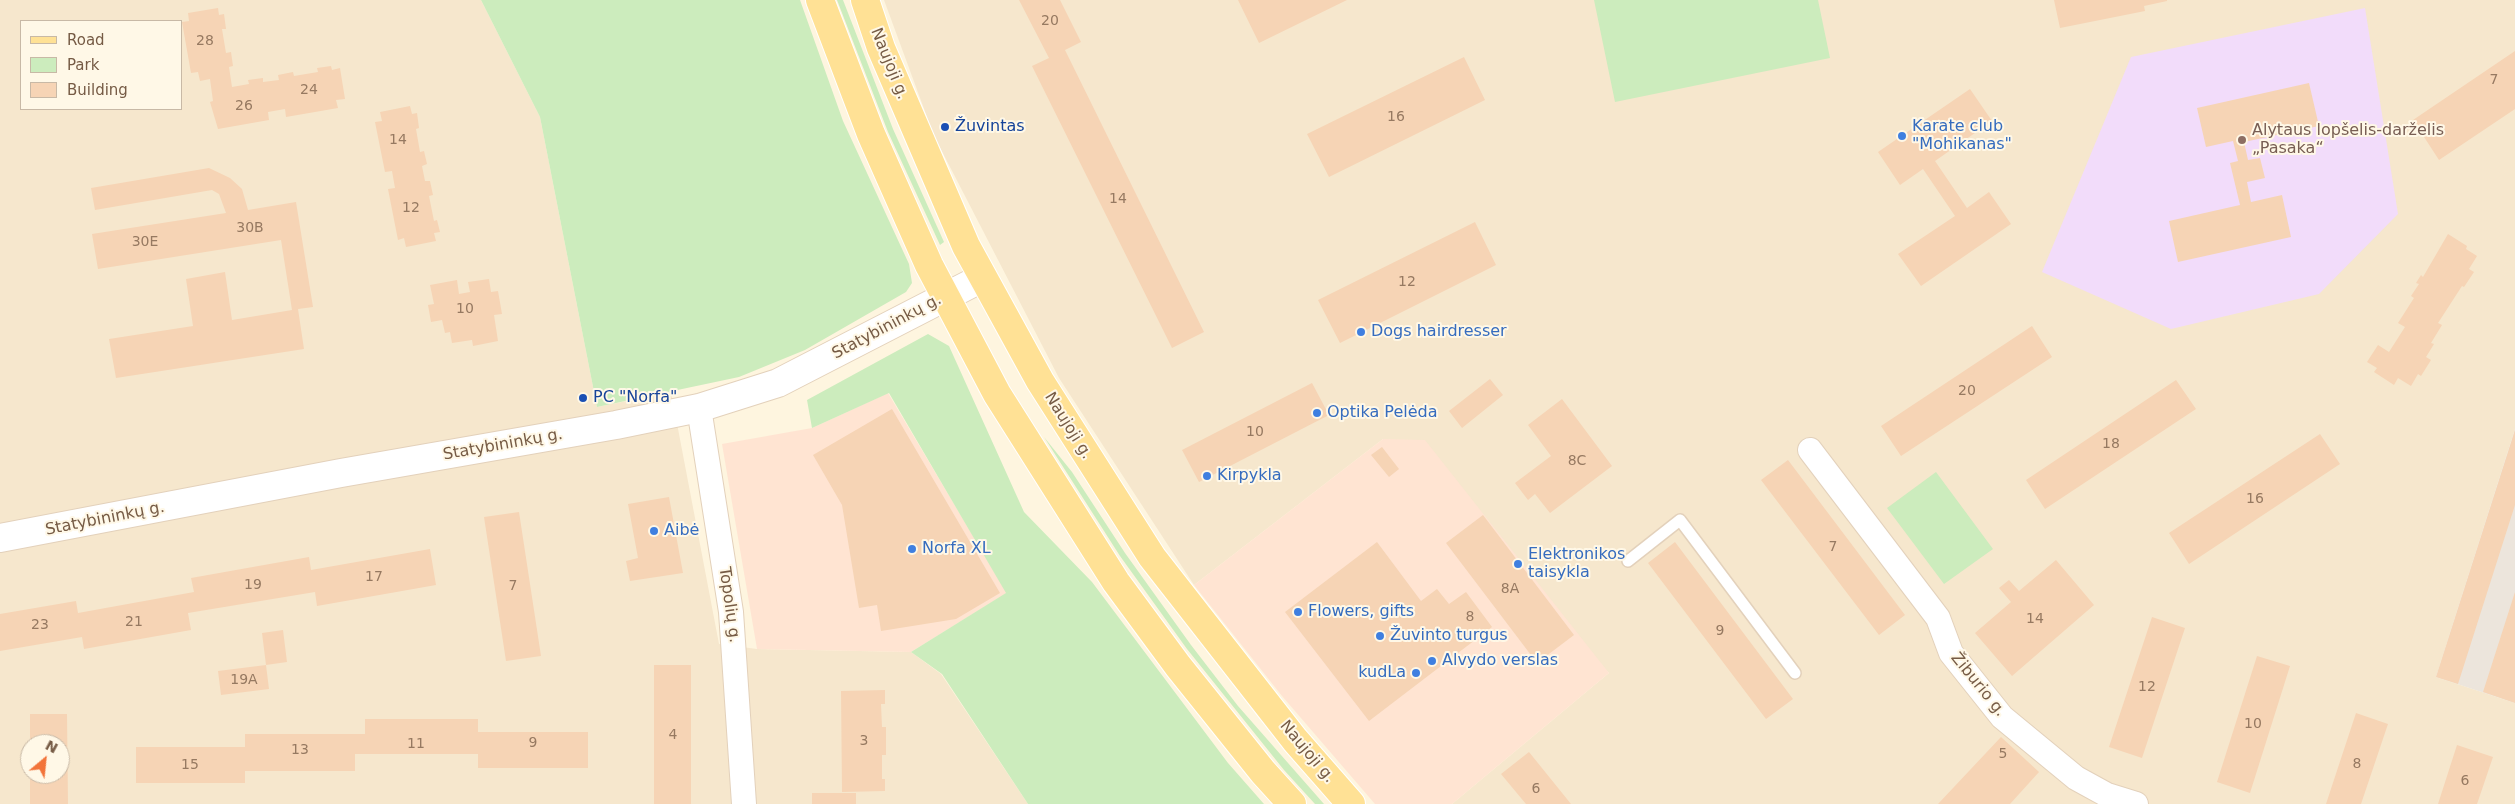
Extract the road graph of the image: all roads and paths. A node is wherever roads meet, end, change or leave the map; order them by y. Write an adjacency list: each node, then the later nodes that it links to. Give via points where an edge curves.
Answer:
1 (820, 0): 4 (main road, via 871,134)
2 (865, 0): 3 (main road, Naujoji g., via 885,57)
3 (982, 278): 4 (street, Statybininkų g.); 12 (main road, Naujoji g., via 1040,380 1152,557 1295,740)
4 (944, 297): 5 (street, Statybininkų g., via 778,383); 11 (main road, via 997,394 1116,582 1178,666)
5 (699, 408): 7 (street, Statybininkų g.); 10 (street, Topolių g., via 731,612)
6 (1810, 450): 13 (street, Žiburio g., via 1938,618 1950,653 2002,717 2076,778 2107,795)
7 (0, 538)
8 (1628, 560): 9 (lane, via 1680,520)
9 (1795, 672)
10 (744, 804)
11 (1292, 804)
12 (1351, 804)
13 (2136, 804)

